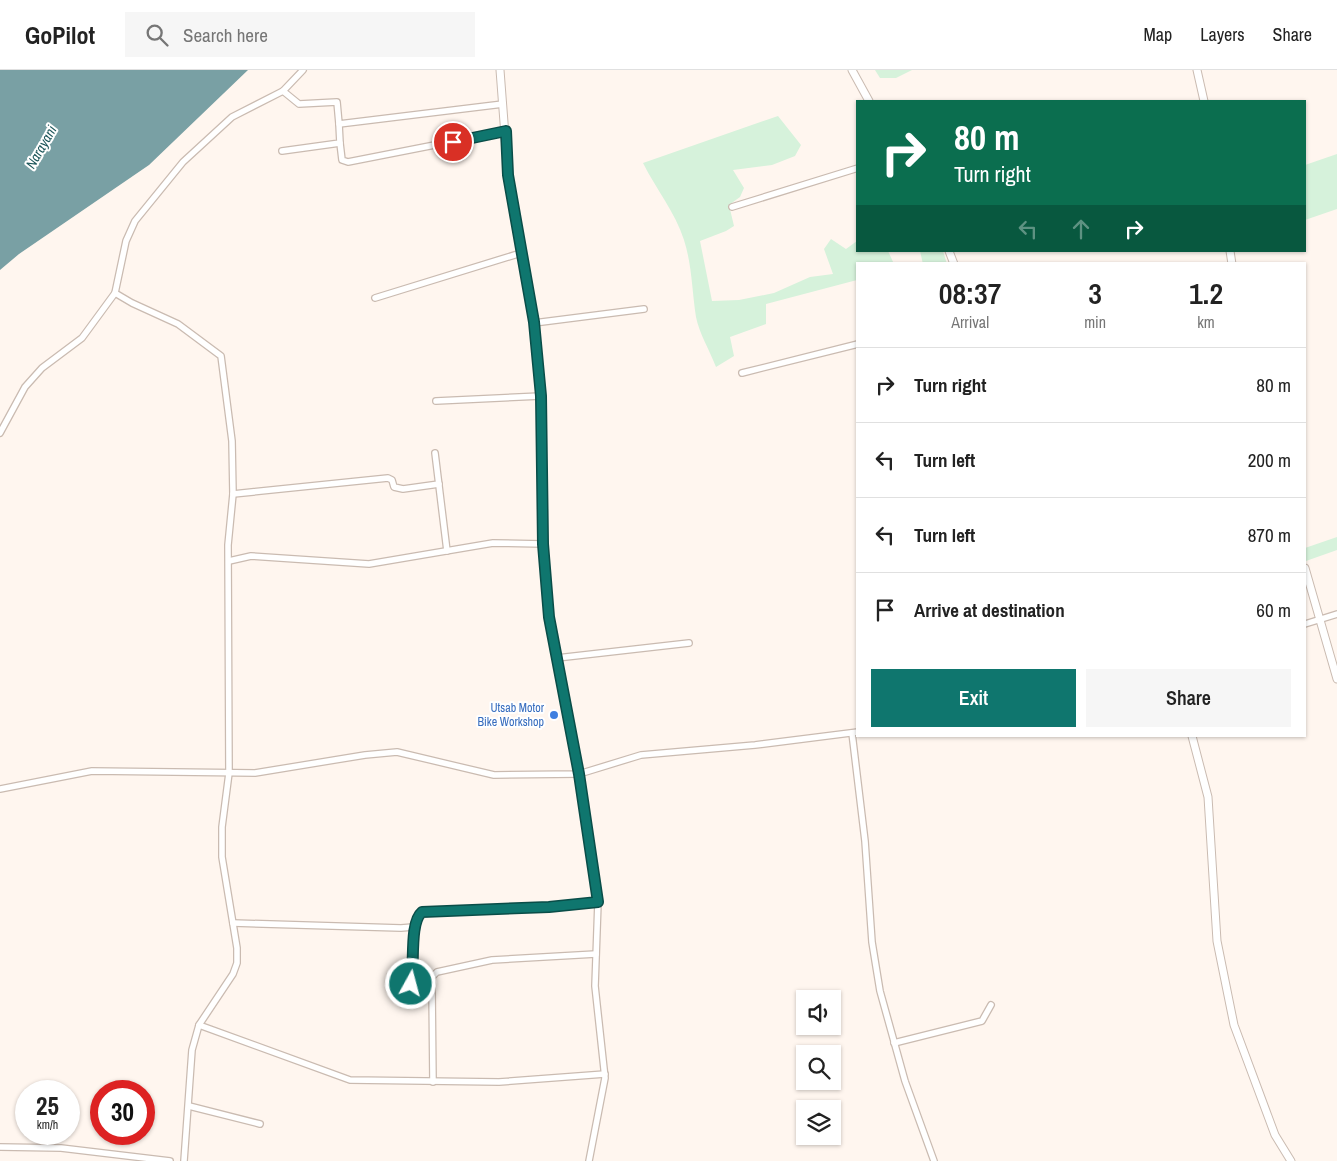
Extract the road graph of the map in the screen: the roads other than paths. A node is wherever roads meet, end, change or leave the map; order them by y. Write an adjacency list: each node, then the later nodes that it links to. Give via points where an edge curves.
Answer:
1 (303, 70): 5 (street)
2 (500, 70): 8 (street)
3 (852, 70): 6 (street)
4 (1197, 70): 7 (street)
5 (283, 91): 9 (street, via 299,104 337,102); 16 (street, via 232,117 183,162 135,221 126,241)
6 (868, 100)
7 (1204, 100)
8 (503, 104): 9 (street); 10 (street)
9 (339, 124): 11 (street)
10 (506, 131): 11 (street, via 348,162 342,160); 15 (street, via 508,175)
11 (340, 143): 12 (street)
12 (282, 151)
13 (856, 169): 14 (street)
14 (732, 207)
15 (522, 253): 17 (street); 19 (street)
16 (115, 292): 24 (street, via 82,338 42,368 25,387); 27 (street, via 178,324 221,356 232,441)
17 (375, 298)
18 (644, 308): 19 (street)
19 (534, 322): 22 (street)
20 (856, 344): 21 (street)
21 (742, 373)
22 (541, 396): 23 (street); 28 (street)
23 (436, 400)
24 (0, 433)
25 (435, 453): 26 (street)
26 (439, 484): 27 (street, via 403,490 394,487 388,478); 29 (street)
27 (233, 494): 30 (street)
28 (543, 544): 29 (street, via 493,543); 36 (street, via 549,617)
29 (447, 551): 30 (street, via 369,564 252,556)
30 (229, 561): 40 (street)
31 (1306, 571): 33 (street)
32 (1337, 614): 33 (street)
33 (1320, 620): 34 (street); 37 (street)
34 (1306, 624)
35 (689, 642): 36 (street)
36 (557, 658): 41 (street)
37 (1337, 678)
38 (855, 733): 41 (street, via 641,755); 50 (street, via 872,942 880,991)
39 (1192, 737): 60 (street, via 1208,798 1217,941 1234,1025 1275,1135)
40 (229, 773): 41 (street, via 255,773 397,752 494,775); 42 (street, via 92,772); 44 (street, via 222,857)
41 (579, 774): 43 (street)
42 (0, 789)
43 (598, 902): 45 (street, via 422,912 416,916); 46 (street)
44 (233, 923): 45 (street); 49 (street, via 237,963 234,974)
45 (413, 927): 47 (street)
46 (596, 954): 51 (street, via 595,986); 52 (street, via 492,960 437,972 432,977)
47 (411, 984)
48 (991, 1005): 50 (street, via 982,1021)
49 (199, 1025): 52 (street, via 337,1077); 53 (street, via 192,1050)
50 (894, 1043): 59 (street)
51 (605, 1074): 52 (street, via 499,1082); 58 (street)
52 (433, 1082)
53 (189, 1106): 54 (street); 57 (street)
54 (260, 1124)
55 (0, 1147): 56 (street, via 61,1148)
56 (170, 1161)
57 (184, 1161)
58 (589, 1161)
59 (934, 1161)
60 (1291, 1161)

